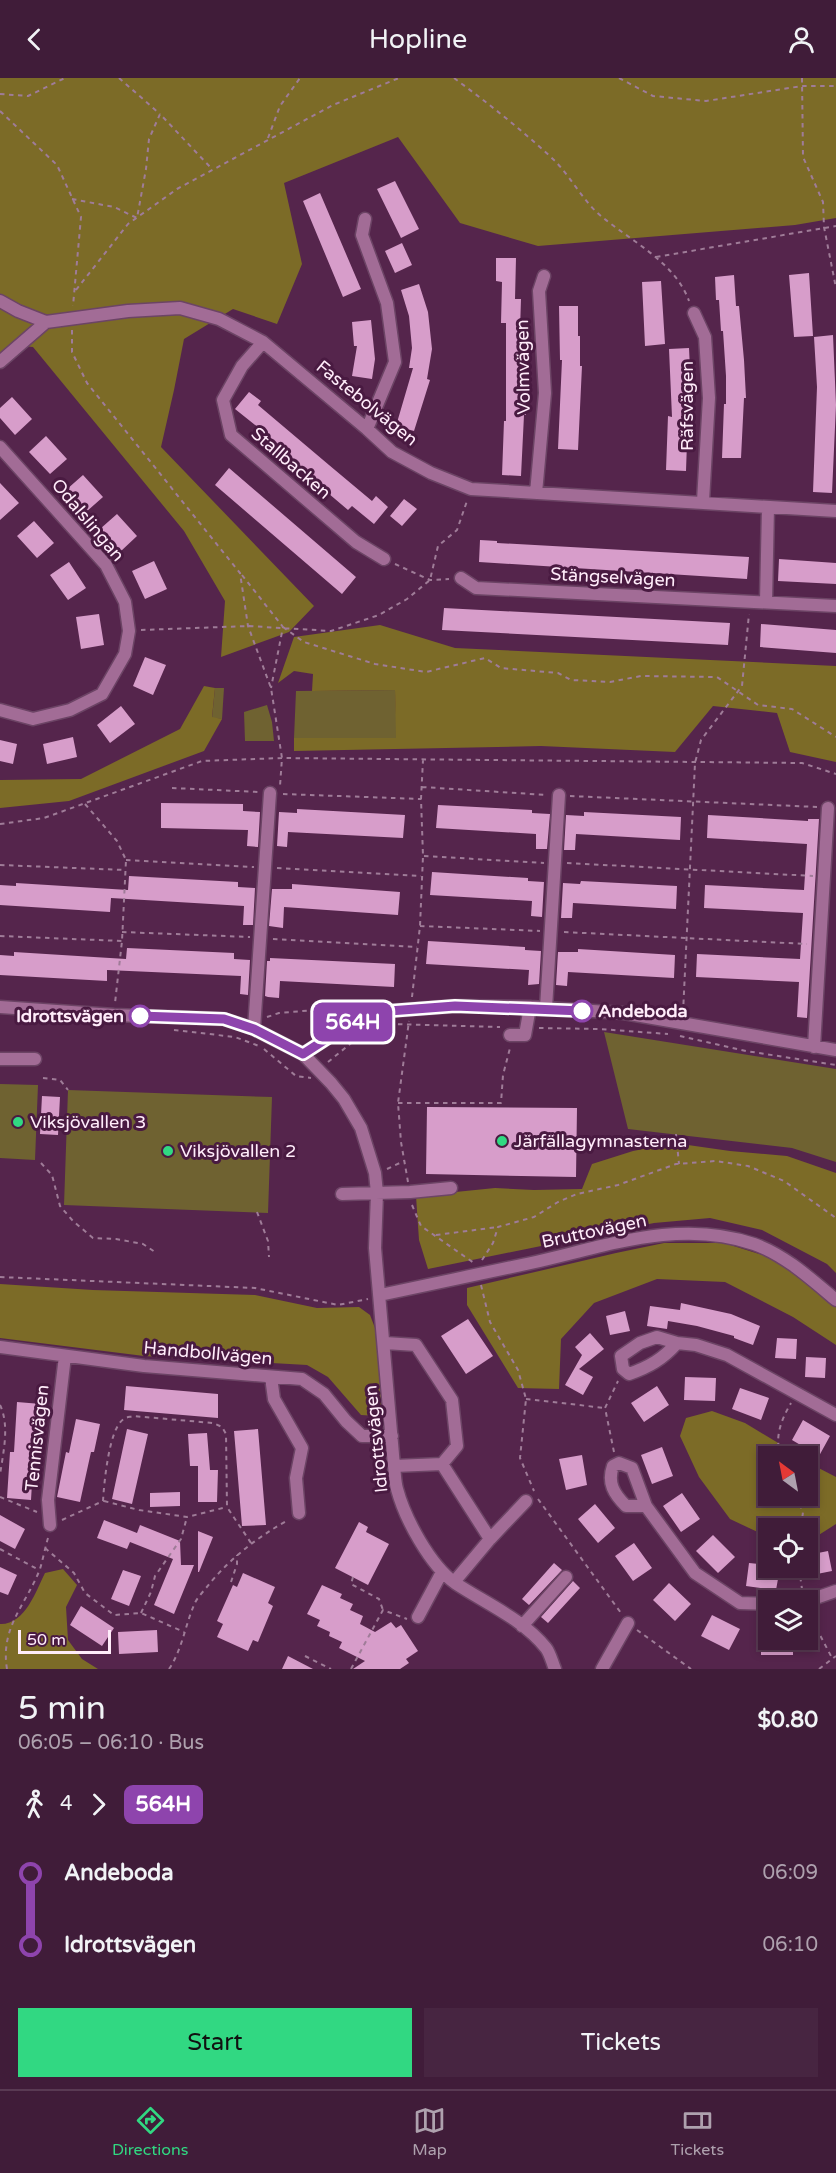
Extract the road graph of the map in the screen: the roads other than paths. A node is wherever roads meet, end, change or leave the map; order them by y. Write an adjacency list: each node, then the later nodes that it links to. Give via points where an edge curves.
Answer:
1 (365, 219): 8 (street, via 362,235 387,303 396,362)
2 (544, 276): 10 (street, Volmvägen, via 539,291 545,393)
3 (0, 301): 5 (street, Fastebolvägen)
4 (694, 313): 11 (street, Räfsvägen, via 705,337 709,398)
5 (46, 322): 6 (street, Fastebolvägen, via 128,310 180,308 219,319); 7 (street)
6 (263, 342): 8 (street, Fastebolvägen); 14 (street, Stallbacken, via 242,366 223,400 231,435 356,542)
7 (0, 362)
8 (367, 429): 10 (street, Fastebolvägen, via 392,452 471,489)
9 (0, 447): 18 (street, Odalslingan, via 106,565 125,602 129,630 125,654 102,694 70,710 33,719)
10 (536, 494): 11 (street, Fastebolvägen)
11 (703, 501): 12 (street, Fastebolvägen)
12 (768, 507): 13 (street, Fastebolvägen); 16 (street)
13 (836, 511)
14 (384, 559)
15 (461, 579): 16 (street, Stängselvägen, via 476,588)
16 (766, 602): 17 (street, Stängselvägen)
17 (836, 606)
18 (0, 710)
19 (270, 793): 25 (street)
20 (559, 795): 24 (street)
21 (828, 808): 27 (street)
22 (0, 1007): 25 (street, Idrottsvägen, via 224,1019)
23 (530, 1007): 24 (street); 26 (street, via 525,1035); 29 (street, via 455,1006 376,1012 354,1021)
24 (546, 1008): 27 (street, via 624,1013)
25 (254, 1029): 29 (street, Idrottsvägen)
26 (511, 1033)
27 (814, 1047): 28 (street)
28 (836, 1050)
29 (303, 1054): 33 (street, Idrottsvägen, via 344,1099 361,1128 371,1156)
30 (0, 1059): 31 (street)
31 (35, 1059)
32 (451, 1188): 33 (street)
33 (377, 1193): 34 (street); 35 (street, Idrottsvägen, via 375,1248)
34 (342, 1194)
35 (380, 1295): 36 (street, Bruttovägen, via 640,1236 700,1233 763,1248 805,1274); 37 (street, Idrottsvägen)
36 (836, 1300)
37 (385, 1343): 43 (street, Idrottsvägen); 44 (street, via 416,1345 452,1401 457,1446)
38 (676, 1343): 38 (street, via 657,1337 640,1343 621,1356 623,1369 629,1374 648,1367); 42 (street, via 727,1355)
39 (0, 1347): 40 (street, Handbollvägen)
40 (65, 1356): 41 (street, Handbollvägen); 49 (street, Tennisvägen, via 48,1500)
41 (272, 1377): 43 (street, Handbollvägen, via 302,1379 324,1394 362,1436); 48 (street, via 274,1399 302,1448 296,1478)
42 (836, 1415)
43 (392, 1436): 45 (street, Idrottsvägen)
44 (442, 1464): 45 (street); 50 (street)
45 (394, 1466): 51 (street, Idrottsvägen, via 404,1509)
46 (526, 1501): 50 (street)
47 (646, 1506): 47 (street, via 626,1506 615,1494 609,1476 613,1466 619,1463 632,1468); 56 (street, via 695,1573 740,1603)
48 (299, 1514)
49 (50, 1525)
50 (490, 1539): 53 (street)
51 (442, 1572): 53 (street, Idrottsvägen); 57 (street)
52 (566, 1577): 59 (street)
53 (454, 1582): 59 (street, Idrottsvägen)
54 (836, 1591): 55 (street)
55 (818, 1593)
56 (758, 1604)
57 (418, 1617)
58 (628, 1623): 61 (street)
59 (522, 1626): 60 (street, Idrottsvägen, via 547,1648)
60 (555, 1669)
61 (602, 1669)

